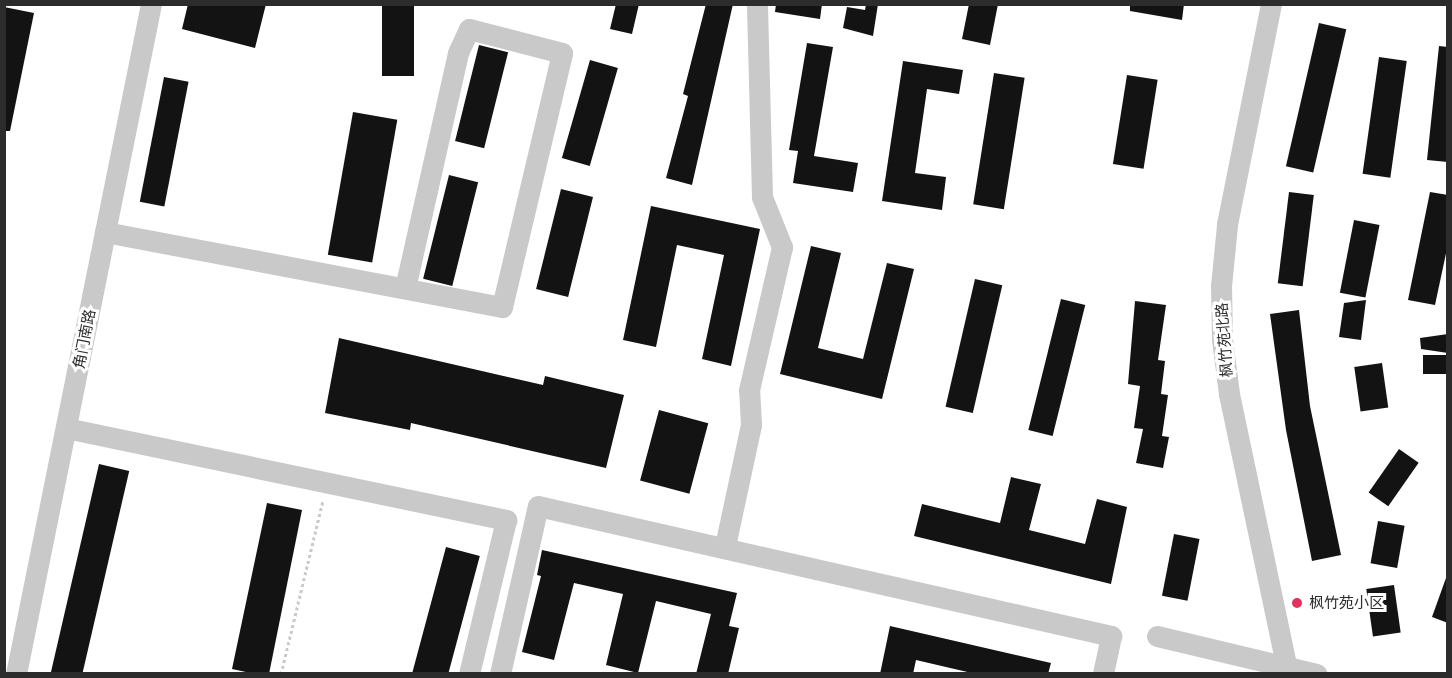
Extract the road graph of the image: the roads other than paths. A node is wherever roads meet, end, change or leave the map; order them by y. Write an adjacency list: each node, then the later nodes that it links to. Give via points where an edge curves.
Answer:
1 (151, 4): 4 (street, 角门南路)
2 (757, 4): 7 (street, via 762,197 782,247 749,390 751,425)
3 (1271, 4): 9 (street, 枫竹苑北路, via 1227,225 1221,318 1228,394)
4 (105, 232): 5 (street); 6 (street, 角门南路)
5 (405, 288): 5 (street, via 502,307 562,52 469,29 458,53)
6 (66, 428): 10 (street, 角门南路); 11 (street, via 506,520)
7 (725, 546): 12 (street, via 538,507); 13 (street, via 1111,636)
8 (1157, 636): 9 (street)
9 (1287, 670): 14 (street)
10 (16, 674)
11 (469, 674)
12 (500, 674)
13 (1103, 674)
14 (1317, 674)

